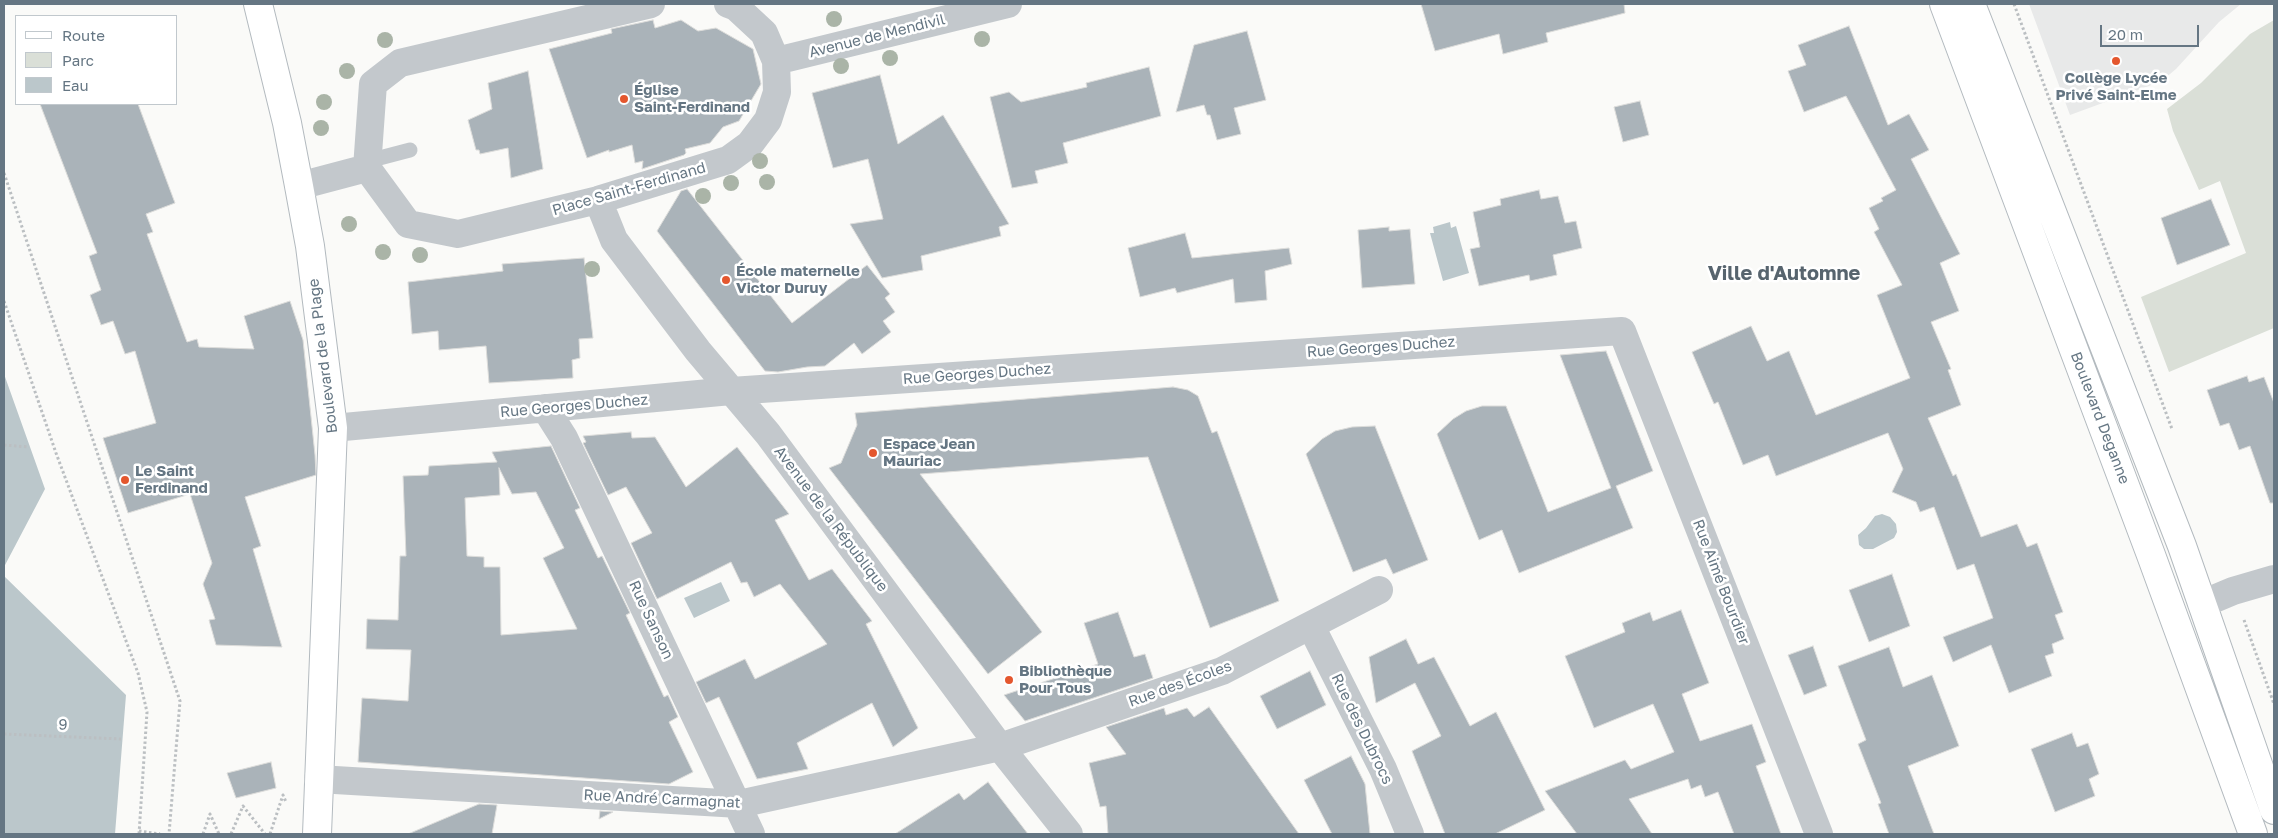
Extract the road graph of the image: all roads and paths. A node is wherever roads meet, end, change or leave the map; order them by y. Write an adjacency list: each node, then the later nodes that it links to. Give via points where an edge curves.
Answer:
1 (258, 4): 12 (street, Boulevard de la Plage)
2 (651, 4): 10 (street, via 400,63 373,84)
3 (728, 4): 8 (street, Place Saint-Ferdinand, via 736,7 764,33)
4 (1008, 4): 8 (street, Avenue de Mendivil)
5 (1944, 4): 46 (street, Boulevard Deganne)
6 (1971, 4): 25 (street, Boulevard Deganne)
7 (2014, 4): 19 (path)
8 (776, 61): 13 (street, Place Saint-Ferdinand, via 777,92 768,120 750,144 728,160)
9 (410, 150): 10 (lane)
10 (368, 165): 12 (street); 13 (street, Place Saint-Ferdinand, via 408,224 458,234)
11 (4, 173): 36 (path, via 180,701)
12 (299, 186): 18 (street, Boulevard de la Plage, via 310,246)
13 (598, 200): 16 (street, Avenue de la République, via 614,240)
14 (4, 301): 34 (path, via 56,453 138,673 147,712)
15 (1622, 330): 16 (street, Rue Georges Duchez); 45 (street, Rue Aimé Bourdier)
16 (731, 391): 17 (street, Rue Georges Duchez); 30 (street, Avenue de la République, via 768,434)
17 (545, 408): 18 (street, Rue Georges Duchez); 32 (street, Rue Sanson, via 564,438)
18 (333, 428): 31 (street, Boulevard de la Plage)
19 (2174, 433)
20 (4, 445): 21 (path)
21 (29, 446)
22 (2274, 579): 24 (street)
23 (1379, 590): 26 (street, Rue des Écoles)
24 (2233, 591): 25 (street); 27 (path)
25 (2202, 604): 33 (street, Boulevard Deganne)
26 (1310, 626): 30 (street, Rue des Écoles, via 1222,671); 44 (street, Rue des Dubrocs, via 1383,770)
27 (2274, 704)
28 (4, 734): 29 (path, 9)
29 (121, 739)
30 (1000, 747): 32 (street, Rue André Carmagnat); 43 (street, Avenue de la République)
31 (318, 779): 32 (street, Rue André Carmagnat); 41 (street, Boulevard de la Plage)
32 (738, 804): 42 (street, Rue Sanson)
33 (2274, 810)
34 (139, 833): 35 (path)
35 (160, 834)
36 (169, 834)
37 (203, 834): 38 (path, via 210,814)
38 (220, 834)
39 (231, 834): 40 (path, via 243,806)
40 (265, 834)
41 (317, 834)
42 (751, 834)
43 (1069, 834)
44 (1410, 834)
45 (1819, 834)
46 (2253, 834)

